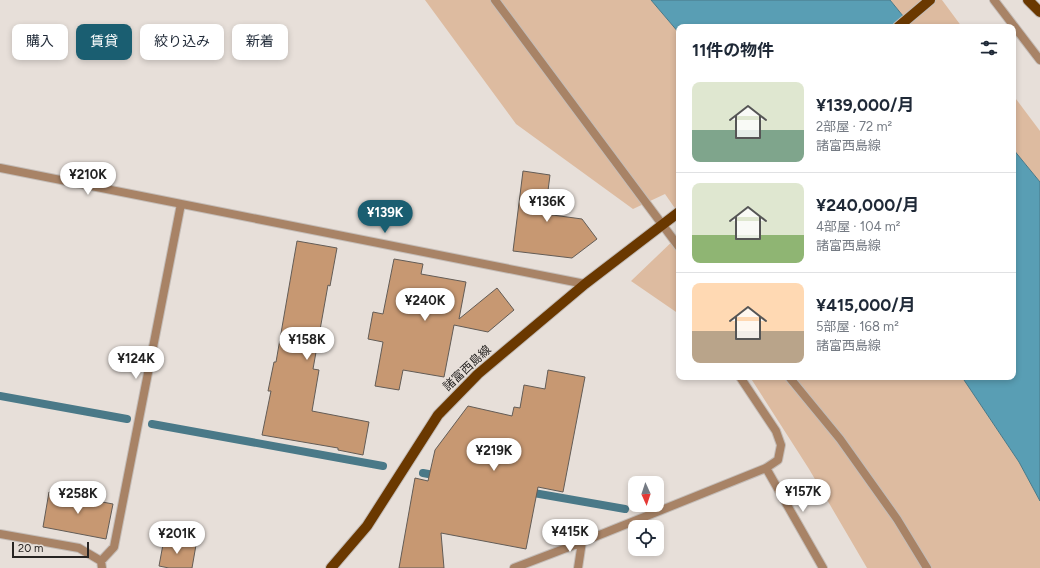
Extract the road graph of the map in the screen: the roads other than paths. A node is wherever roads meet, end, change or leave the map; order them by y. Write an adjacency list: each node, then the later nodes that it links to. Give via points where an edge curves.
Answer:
1 (495, 0): 13 (street)
2 (930, 0): 6 (main road)
3 (994, 0): 7 (street)
4 (1028, 0): 5 (main road)
5 (1040, 12)
6 (902, 24)
7 (1012, 24)
8 (1016, 29): 9 (street)
9 (1040, 60)
10 (0, 168): 11 (street)
11 (181, 204): 15 (street); 21 (street, via 114,547)
12 (676, 214): 13 (main road, 諸富西島線)
13 (662, 226): 14 (street); 15 (main road, 諸富西島線)
14 (676, 243)
15 (585, 284): 22 (main road, 諸富西島線, via 478,374 438,415 367,526)
16 (742, 380): 18 (street, via 776,431 781,446 778,460)
17 (791, 380): 26 (street, via 840,439 893,513)
18 (766, 468): 20 (street); 25 (street)
19 (0, 534): 21 (street, via 79,548)
20 (582, 542): 23 (street); 24 (street)
21 (102, 565)
22 (331, 568)
23 (514, 568)
24 (578, 568)
25 (823, 568)
26 (927, 568)

